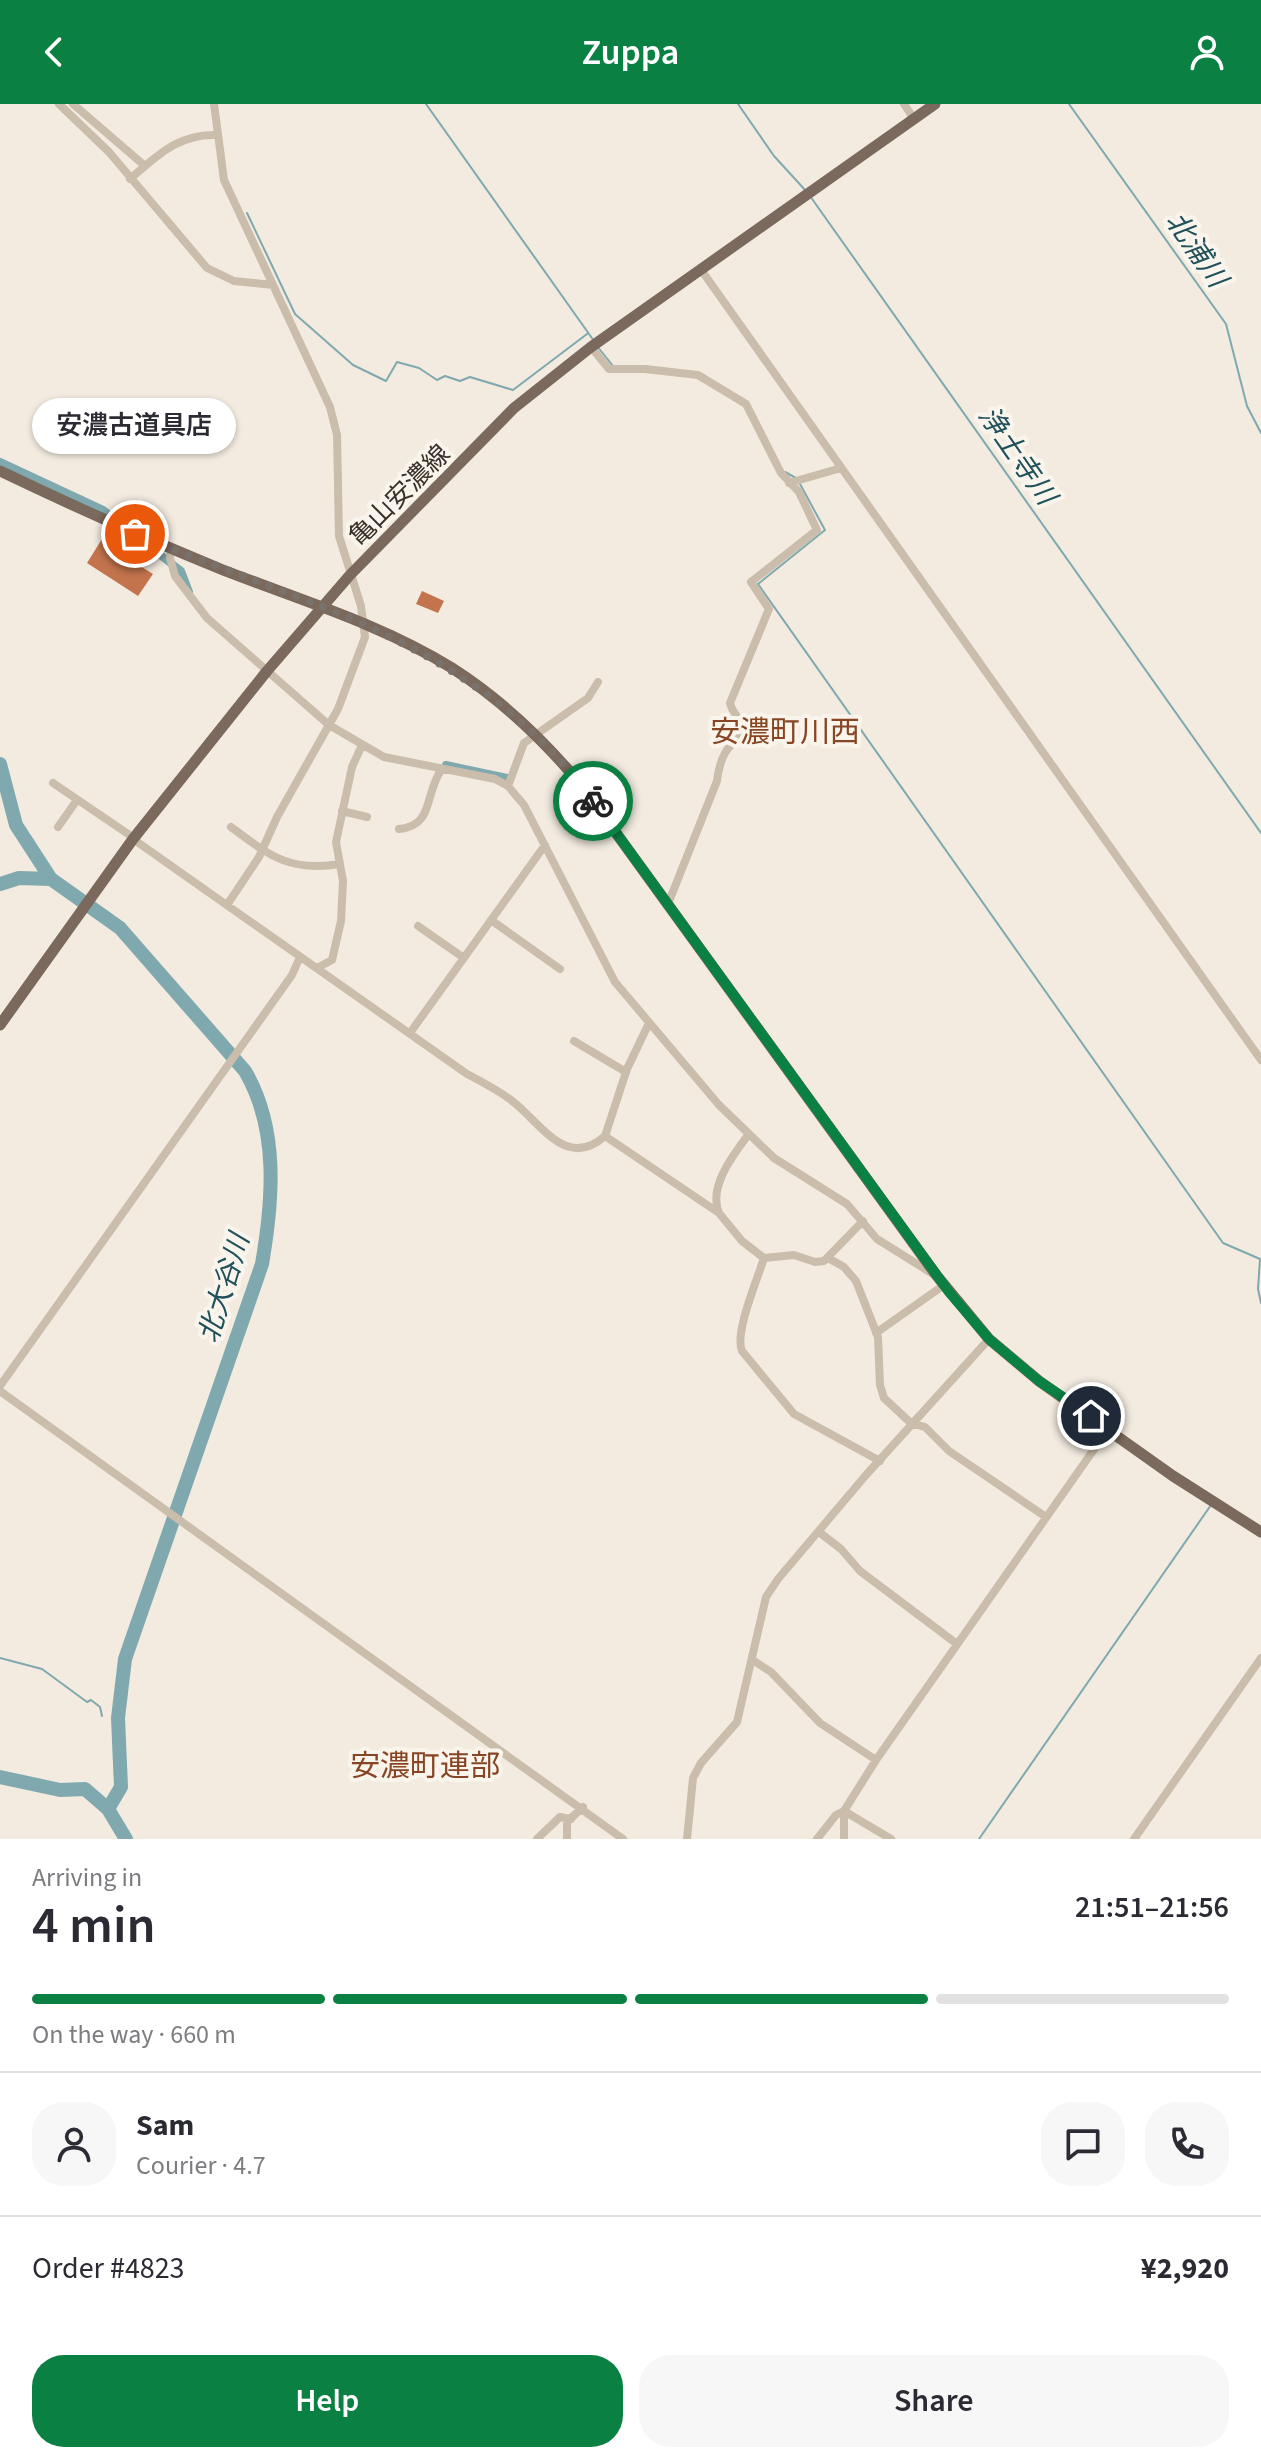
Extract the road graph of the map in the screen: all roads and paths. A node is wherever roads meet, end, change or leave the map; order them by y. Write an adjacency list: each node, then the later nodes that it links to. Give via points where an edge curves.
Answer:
1 (59, 104): 9 (street)
2 (214, 104): 7 (street)
3 (904, 104): 6 (street)
4 (935, 104): 6 (main road, 亀山安濃線)
5 (77, 105): 8 (street)
6 (914, 119): 10 (main road, 亀山安濃線)
7 (218, 135): 8 (street, via 177,141); 11 (street, via 224,180)
8 (145, 166): 9 (street)
9 (130, 179): 11 (street, via 214,274)
10 (702, 271): 12 (main road, 亀山安濃線); 13 (street)
11 (273, 285): 17 (street, via 330,407 337,435 339,536)
12 (592, 346): 15 (street, via 609,369 698,375 746,404); 17 (main road, 亀山安濃線, via 523,400)
13 (841, 468): 15 (street); 50 (street)
14 (0, 471): 16 (main road)
15 (789, 483): 38 (street, via 817,530 751,582 769,609 730,703 745,732 726,747 720,760 717,781)
16 (171, 549): 18 (main road); 20 (street, via 175,576 185,594)
17 (350, 575): 18 (main road, 亀山安濃線); 19 (street)
18 (322, 606): 19 (main road); 20 (main road, 亀山安濃線)
19 (365, 626): 22 (street); 23 (main road, via 452,668)
20 (267, 671): 22 (street); 34 (main road, 亀山安濃線)
21 (598, 682): 23 (street, via 588,698)
22 (329, 725): 24 (street); 36 (street)
23 (536, 734): 27 (street, via 524,743); 38 (main road, via 582,786)
24 (362, 745): 25 (street, via 384,757); 29 (street)
25 (442, 769): 27 (street); 33 (street, via 422,819)
26 (53, 783): 28 (street)
27 (508, 786): 35 (street)
28 (77, 800): 31 (street); 34 (street)
29 (342, 811): 30 (street); 37 (street, via 336,842)
30 (367, 817)
31 (58, 827)
32 (231, 827): 36 (street)
33 (399, 829)
34 (134, 838): 39 (street); 47 (main road, 亀山安濃線)
35 (545, 845): 40 (street); 46 (street, via 604,965)
36 (262, 850): 37 (street, via 300,867); 39 (street)
37 (340, 864): 44 (street, via 338,945 332,960)
38 (668, 904): 58 (main road)
39 (227, 905): 42 (street)
40 (491, 920): 43 (street); 45 (street)
41 (418, 926): 43 (street)
42 (300, 957): 44 (street); 61 (street)
43 (464, 958): 48 (street)
44 (317, 968): 48 (street)
45 (560, 969)
46 (649, 1023): 51 (street); 52 (street)
47 (0, 1025)
48 (410, 1033): 53 (street, via 510,1099 558,1144 586,1147)
49 (574, 1041): 51 (street)
50 (1261, 1060)
51 (626, 1072): 53 (street)
52 (748, 1135): 54 (street, via 716,1192); 55 (street, via 774,1158 847,1204)
53 (605, 1136): 54 (street)
54 (719, 1213): 56 (street)
55 (863, 1221): 57 (street); 58 (street, via 893,1251)
56 (764, 1258): 57 (street); 64 (street, via 744,1323 742,1351 794,1414)
57 (828, 1258): 59 (street, via 856,1281)
58 (940, 1281): 59 (street); 60 (main road)
59 (876, 1333): 62 (street, via 884,1398)
60 (989, 1339): 62 (street); 63 (main road)
61 (0, 1388): 72 (street)
62 (913, 1424): 64 (street); 65 (street, via 925,1427 949,1451)
63 (1109, 1428): 65 (street); 67 (main road)
64 (880, 1461): 66 (street)
65 (1046, 1517): 68 (street)
66 (819, 1532): 68 (street, via 860,1571); 70 (street, via 766,1597)
67 (1261, 1532)
68 (957, 1644): 71 (street)
69 (1261, 1658): 82 (street)
70 (754, 1661): 71 (street, via 820,1723); 78 (street, via 737,1722 693,1778)
71 (876, 1760): 73 (street)
72 (583, 1807): 74 (street); 77 (street)
73 (844, 1811): 79 (street); 80 (street); 81 (street)
74 (571, 1819): 75 (street, via 560,1817); 76 (street, via 565,1827)
75 (537, 1839)
76 (567, 1839)
77 (623, 1839)
78 (687, 1839)
79 (817, 1839)
80 (844, 1839)
81 (891, 1839)
82 (1134, 1839)

